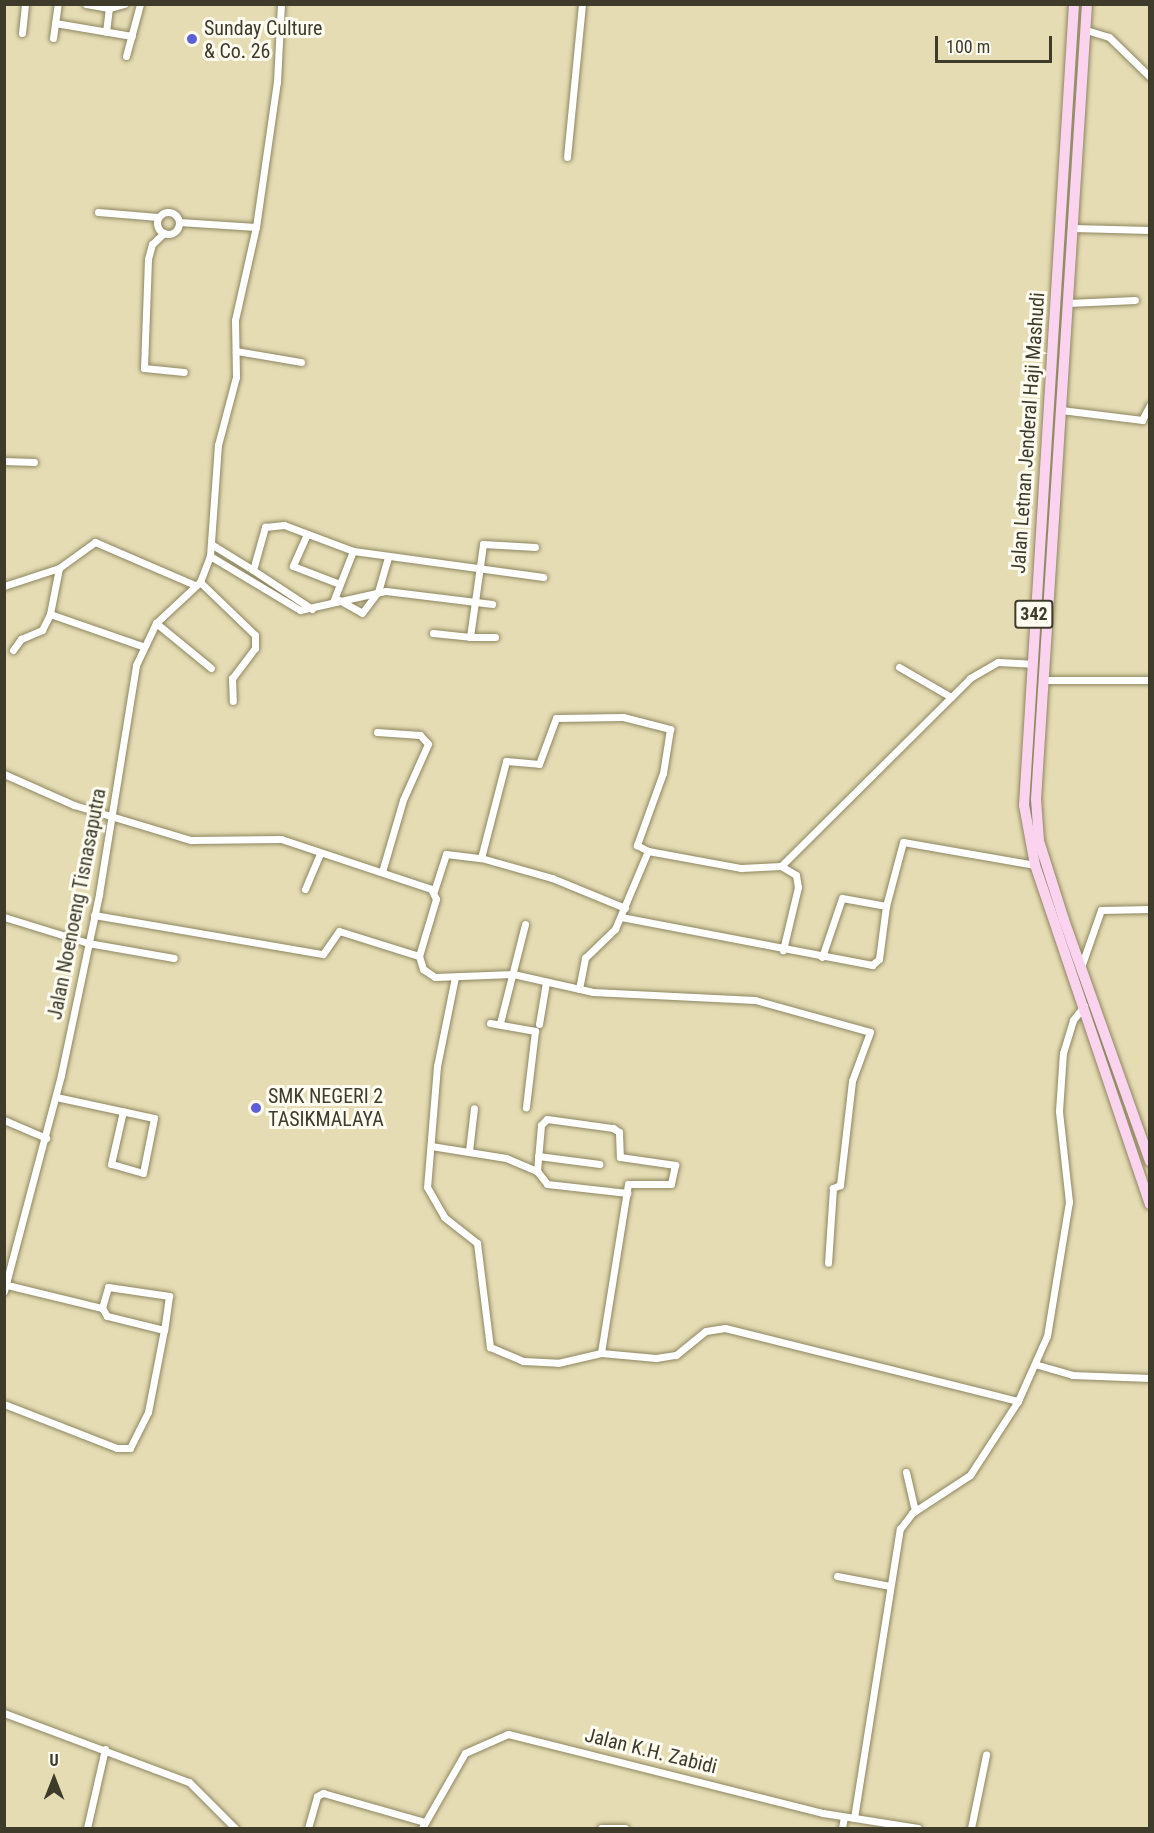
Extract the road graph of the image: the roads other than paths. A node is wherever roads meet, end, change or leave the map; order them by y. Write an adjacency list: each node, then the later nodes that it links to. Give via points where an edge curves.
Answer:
1 (25, 4): 14 (street)
2 (58, 4): 11 (street)
3 (87, 4): 10 (street)
4 (124, 4): 10 (street)
5 (140, 4): 15 (street)
6 (281, 4): 23 (street, Jalan Noenoeng Tisnasaputra, via 277,82)
7 (582, 4): 19 (street)
8 (1074, 4): 66 (main road, Jalan Letnan Jenderal Haji Mashudi / 342)
9 (1087, 4): 12 (main road, Jalan Letnan Jenderal Haji Mashudi / 342)
10 (109, 8): 13 (street)
11 (56, 23): 13 (street); 16 (street)
12 (1086, 30): 18 (street, via 1109,37); 24 (main road, Jalan Letnan Jenderal Haji Mashudi / 342)
13 (106, 32): 15 (street)
14 (22, 33)
15 (132, 36): 17 (street)
16 (53, 38)
17 (126, 56)
18 (1149, 77)
19 (567, 157)
20 (98, 212): 21 (street)
21 (158, 217): 22 (street, via 169,212); 26 (street)
22 (179, 222): 23 (street); 26 (street, via 175,231)
23 (256, 227): 29 (street, Jalan Noenoeng Tisnasaputra, via 235,320)
24 (1073, 228): 25 (street); 28 (main road, Jalan Letnan Jenderal Haji Mashudi / 342)
25 (1149, 230)
26 (164, 233): 31 (street, via 152,244 148,259 144,368)
27 (1135, 300): 28 (street)
28 (1068, 303): 33 (main road, Jalan Letnan Jenderal Haji Mashudi / 342)
29 (236, 351): 30 (street); 38 (street, Jalan Noenoeng Tisnasaputra, via 235,384 218,445)
30 (301, 362)
31 (184, 372)
32 (1149, 405): 34 (street)
33 (1061, 410): 34 (street); 69 (main road, Jalan Letnan Jenderal Haji Mashudi / 342)
34 (1146, 422)
35 (4, 461): 36 (street)
36 (34, 462)
37 (307, 534): 40 (street); 45 (street, via 278,524 265,527); 49 (street, via 293,566)
38 (211, 544): 41 (street, Jalan Noenoeng Tisnasaputra); 45 (street)
39 (535, 547): 44 (street, via 487,541)
40 (353, 551): 42 (street); 49 (street)
41 (210, 556): 48 (street, Jalan Noenoeng Tisnasaputra); 51 (street)
42 (388, 556): 44 (street); 53 (street)
43 (59, 568): 48 (street, via 84,545 102,543); 50 (street); 59 (street)
44 (478, 568): 46 (street); 56 (street)
45 (254, 570): 47 (street)
46 (543, 577)
47 (267, 579): 51 (street); 52 (street)
48 (198, 584): 60 (street, Jalan Noenoeng Tisnasaputra); 72 (street, via 255,635 255,648 232,678)
49 (340, 584): 55 (street)
50 (4, 586)
51 (261, 589): 54 (street)
52 (284, 590): 54 (street); 58 (street)
53 (378, 592): 55 (street); 55 (street, via 361,613); 56 (street)
54 (278, 599): 58 (street, via 295,609)
55 (336, 601): 58 (street)
56 (474, 602): 57 (street); 62 (street)
57 (492, 604)
58 (312, 609)
59 (50, 614): 64 (street); 65 (street, via 42,630 21,639)
60 (156, 623): 64 (street, Jalan Noenoeng Tisnasaputra); 68 (street)
61 (433, 633): 62 (street)
62 (470, 637): 63 (street)
63 (495, 637)
64 (142, 646): 77 (street, Jalan Noenoeng Tisnasaputra)
65 (13, 650)
66 (1032, 664): 71 (street, via 991,665); 74 (main road, Jalan Letnan Jenderal Haji Mashudi / 342)
67 (899, 667): 71 (street)
68 (212, 668)
69 (1043, 680): 70 (street); 75 (main road, Jalan Letnan Jenderal Haji Mashudi / 342)
70 (1149, 680)
71 (951, 697): 82 (street)
72 (233, 702)
73 (377, 732): 83 (street, via 420,735 428,744 403,800)
74 (1026, 737): 75 (main road); 81 (main road, Jalan Letnan Jenderal Haji Mashudi / 342, via 1024,805)
75 (1039, 738): 98 (main road, Jalan Letnan Jenderal Haji Mashudi / 342, via 1039,841)
76 (4, 774): 77 (street)
77 (112, 817): 79 (street, via 191,840 281,839); 89 (street, Jalan Noenoeng Tisnasaputra)
78 (648, 851): 80 (street, via 637,845 663,773 670,729 623,717 561,717 554,720 539,764 506,761); 82 (street, via 741,868); 87 (street)
79 (320, 853): 83 (street); 84 (street)
80 (481, 858): 85 (street, via 446,854); 87 (street, via 552,878)
81 (1035, 865): 86 (street, via 906,842 897,850); 103 (main road, Jalan Letnan Jenderal Haji Mashudi / 342)
82 (781, 866): 94 (street, via 796,875 798,886)
83 (382, 872): 85 (street)
84 (304, 889)
85 (434, 891): 95 (street)
86 (886, 906): 96 (street, via 842,898); 96 (street, via 875,964)
87 (625, 908): 91 (street)
88 (1149, 909): 98 (street, via 1101,910)
89 (94, 915): 93 (street, Jalan Noenoeng Tisnasaputra); 95 (street, via 323,954 339,930)
90 (4, 917): 93 (street)
91 (621, 917): 94 (street); 102 (street, via 588,951)
92 (525, 924): 99 (street)
93 (88, 943): 97 (street); 107 (street, Jalan Noenoeng Tisnasaputra)
94 (783, 950): 96 (street)
95 (419, 956): 100 (street, via 429,973)
96 (822, 957)
97 (174, 958)
98 (1081, 967): 116 (main road, Jalan Letnan Jenderal Haji Mashudi / 342)
99 (513, 974): 100 (street); 101 (street); 105 (street)
100 (455, 977): 113 (street, via 437,1066)
101 (546, 982): 102 (street); 106 (street)
102 (579, 989): 121 (street, via 755,1000 870,1032 852,1081 840,1185 832,1188)
103 (1084, 1006): 120 (main road, Jalan Letnan Jenderal Haji Mashudi / 342); 126 (street, via 1073,1020 1063,1053 1059,1111 1069,1202 1056,1294)
104 (490, 1023): 105 (street)
105 (500, 1023): 108 (street, via 535,1031)
106 (538, 1024)
107 (56, 1097): 110 (street); 112 (street, Jalan Noenoeng Tisnasaputra)
108 (526, 1107)
109 (474, 1108): 114 (street)
110 (123, 1111): 110 (street, via 111,1164 143,1173 155,1119)
111 (4, 1120): 112 (street)
112 (46, 1138): 122 (street, Jalan Noenoeng Tisnasaputra)
113 (431, 1146): 114 (street); 125 (street, via 429,1195 444,1217 477,1243 490,1347 523,1361 558,1363)
114 (469, 1150): 118 (street)
115 (538, 1156): 117 (street); 118 (street); 119 (street, via 542,1125 553,1119 618,1130 622,1159 675,1164 672,1183 629,1182)
116 (1149, 1161)
117 (599, 1164)
118 (537, 1171): 119 (street, via 547,1184)
119 (627, 1193): 125 (street)
120 (1149, 1204)
121 (828, 1263)
122 (6, 1288): 123 (street)
123 (102, 1308): 124 (street, via 107,1316); 124 (street, via 111,1286 166,1294)
124 (164, 1330): 129 (street, via 148,1412 130,1448 117,1448)
125 (601, 1353): 128 (street, via 671,1356 706,1331 725,1328)
126 (1038, 1365): 127 (street, via 1072,1375); 128 (street)
127 (1149, 1378)
128 (1018, 1401): 131 (street, via 965,1481)
129 (4, 1404)
130 (906, 1472): 131 (street)
131 (915, 1511): 133 (street, via 900,1529)
132 (837, 1576): 133 (street)
133 (890, 1586): 138 (street)
134 (4, 1713): 135 (street)
135 (105, 1749): 140 (street); 141 (street, via 198,1787)
136 (986, 1755): 147 (street)
137 (844, 1817): 138 (street, Jalan K.H. Zabidi); 139 (street, Jalan K.H. Zabidi, via 508,1734 465,1753); 145 (street)
138 (854, 1818): 146 (street, Jalan K.H. Zabidi)
139 (424, 1825): 142 (street, via 323,1793 317,1796)
140 (87, 1828)
141 (235, 1828)
142 (308, 1828)
143 (601, 1828): 144 (street)
144 (626, 1828)
145 (842, 1828)
146 (918, 1828)
147 (971, 1828)

